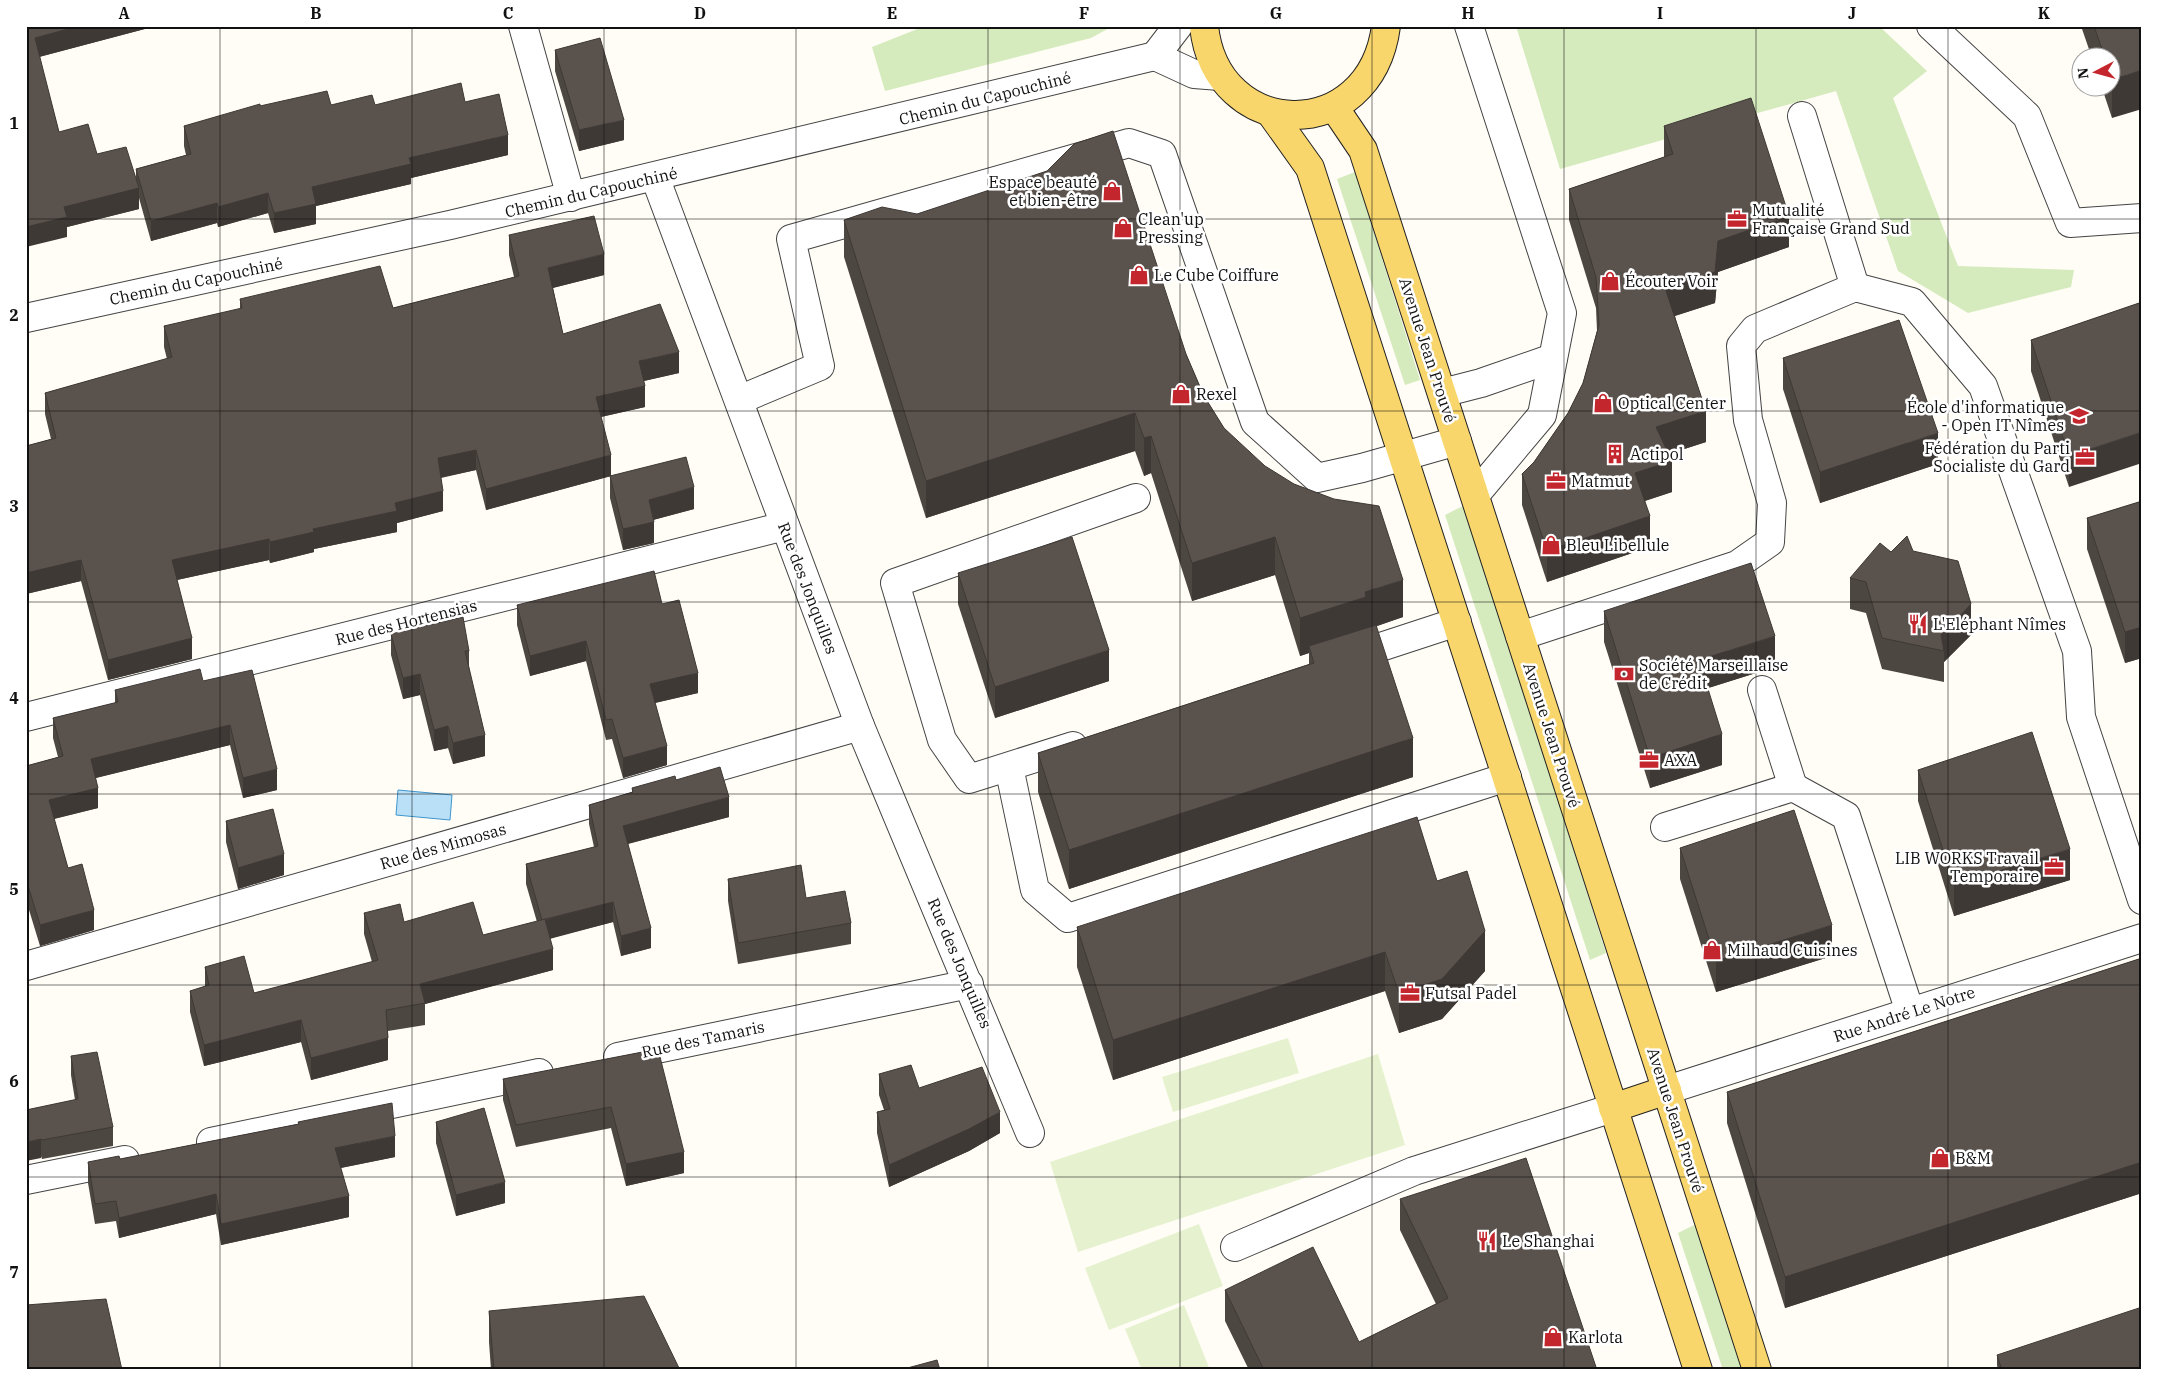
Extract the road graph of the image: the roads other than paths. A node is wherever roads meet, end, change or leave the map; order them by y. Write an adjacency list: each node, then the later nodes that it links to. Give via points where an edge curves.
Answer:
1 (523, 26): 13 (street)
2 (1178, 26): 7 (street)
3 (1204, 26): 8 (main road, via 1209,53)
4 (1386, 26): 9 (main road, via 1383,48 1372,72 1356,92)
5 (1469, 26): 17 (street, via 1562,313)
6 (1931, 26): 14 (street, via 2027,116 2070,223)
7 (1155, 56): 8 (street, via 1194,74); 12 (street, Chemin du Capouchiné)
8 (1220, 76): 10 (main road, via 1242,98)
9 (1334, 107): 10 (main road, via 1292,115); 18 (main road, Avenue Jean Prouvé, via 1363,150)
10 (1270, 112): 21 (main road, via 1310,168)
11 (1802, 116): 15 (street)
12 (656, 177): 13 (street, Chemin du Capouchiné); 19 (street, Rue des Jonquilles)
13 (571, 197): 16 (street, Chemin du Capouchiné)
14 (2142, 218)
15 (1855, 287): 26 (street, via 1755,329 1741,346 1748,420 1772,503 1770,542 1737,565); 36 (street, via 1912,302 1982,386 2077,651 2081,717)
16 (26, 318)
17 (1553, 358): 18 (street); 22 (street, via 1542,415)
18 (1442, 393): 20 (main road, Avenue Jean Prouvé)
19 (739, 400): 21 (street, via 820,366 791,238 1129,143 1162,154 1255,422 1318,478); 24 (street, Rue des Jonquilles)
20 (1457, 441): 21 (street); 22 (main road, Avenue Jean Prouvé)
21 (1403, 456): 25 (main road)
22 (1475, 495): 26 (main road, Avenue Jean Prouvé)
23 (1136, 498): 32 (street, via 896,583 942,740 969,779)
24 (785, 526): 29 (street, Rue des Hortensias); 30 (street, Rue des Jonquilles)
25 (1457, 622): 27 (street); 33 (main road)
26 (1520, 636): 43 (main road, Avenue Jean Prouvé)
27 (1326, 664)
28 (1762, 690): 34 (street)
29 (26, 717)
30 (860, 726): 38 (street, Rue des Mimosas); 39 (street, Rue des Jonquilles)
31 (1093, 740): 32 (street)
32 (1009, 767): 33 (street, via 1035,890 1068,918)
33 (1507, 777): 44 (main road)
34 (1793, 787): 35 (street); 40 (street, via 1846,816)
35 (1665, 827)
36 (2142, 900)
37 (2142, 938): 40 (street, Rue André Le Notre)
38 (26, 966)
39 (969, 984): 41 (street, Rue des Tamaris); 45 (street, Rue des Jonquilles)
40 (1910, 1012): 43 (street, Rue André Le Notre)
41 (590, 1063)
42 (561, 1069): 46 (street)
43 (1667, 1090): 44 (main road); 51 (main road, Avenue Jean Prouvé)
44 (1613, 1108): 49 (street, via 1414,1171); 50 (main road)
45 (1030, 1133)
46 (182, 1148)
47 (153, 1154): 48 (street)
48 (26, 1180)
49 (1235, 1248)
50 (1698, 1370)
51 (1757, 1370)

